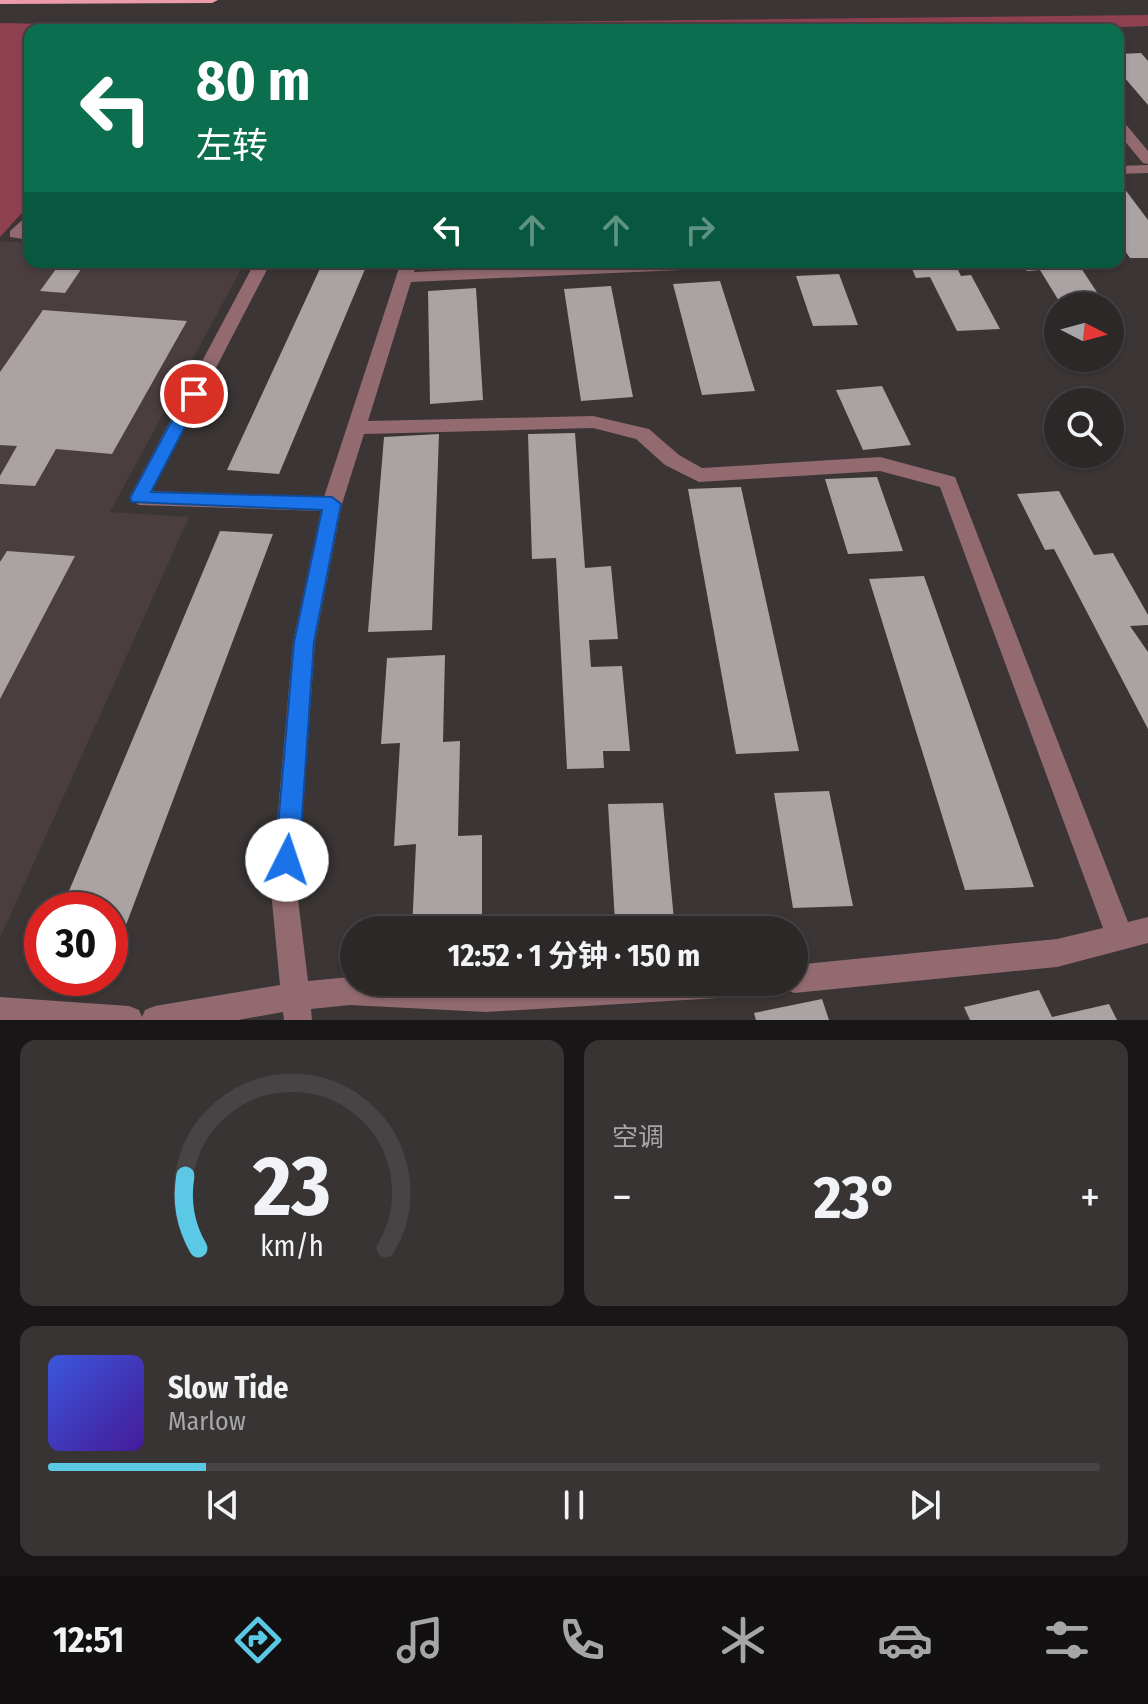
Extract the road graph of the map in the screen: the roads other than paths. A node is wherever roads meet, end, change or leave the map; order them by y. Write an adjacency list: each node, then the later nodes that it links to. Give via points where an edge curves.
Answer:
1 (212, 0): 2 (main road)
2 (0, 1)
3 (1124, 131): 4 (street)
4 (1148, 160)
5 (1148, 169): 6 (street)
6 (1124, 170)
7 (24, 224): 8 (street, via 15,234)
8 (24, 235)
9 (260, 268): 13 (street, via 139,498)
10 (491, 268): 11 (street)
11 (406, 270): 12 (street)
12 (356, 428): 13 (street); 15 (street, via 593,422 642,434 699,475 880,464 948,482)
13 (332, 504): 20 (street, via 304,642 284,891)
14 (1148, 930): 15 (street)
15 (1120, 937): 16 (street, via 1057,953)
16 (808, 978)
17 (340, 994): 20 (street)
18 (447, 996): 19 (street)
19 (519, 996)
20 (297, 1008): 23 (street)
21 (0, 1011): 22 (street)
22 (129, 1020)
23 (155, 1020)

